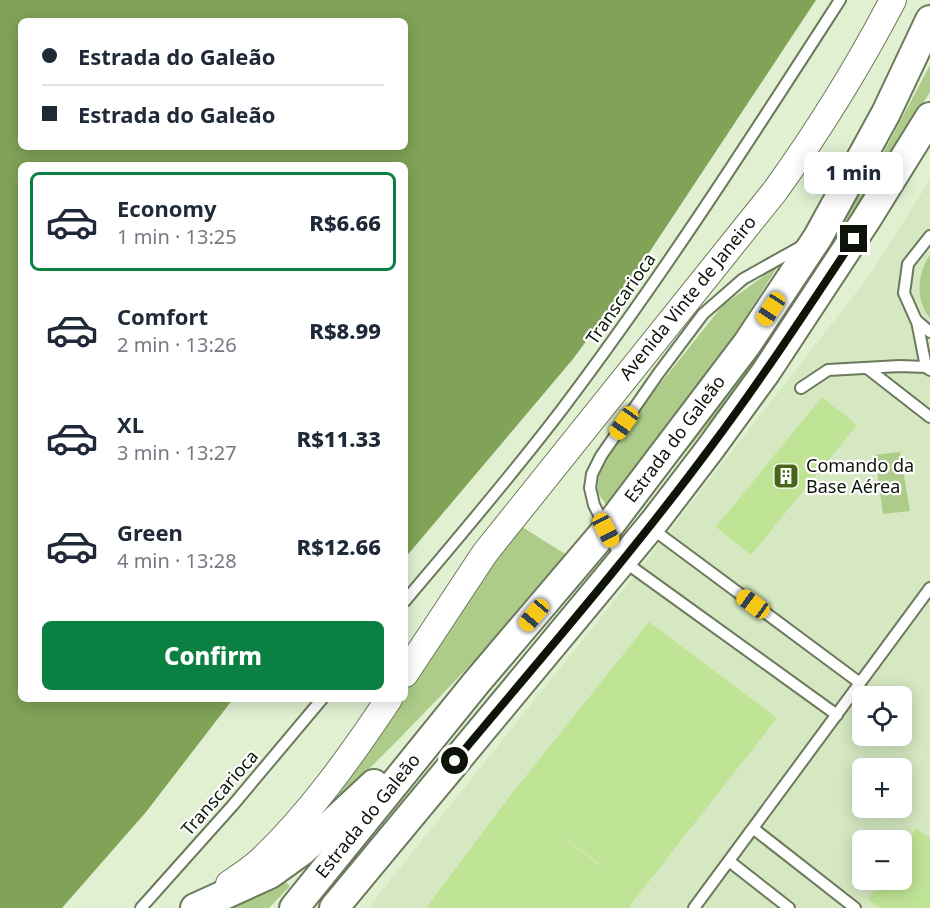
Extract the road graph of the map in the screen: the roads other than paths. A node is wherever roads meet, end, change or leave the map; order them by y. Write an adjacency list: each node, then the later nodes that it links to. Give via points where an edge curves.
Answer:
1 (840, 0): 19 (lane, Transcarioca, via 621,329 562,410)
2 (893, 0): 20 (street, Avenida Vinte de Janeiro, via 823,122 775,191 484,553)
3 (930, 20): 5 (main road, Estrada do Galeão)
4 (930, 48): 5 (street, Estrada do Galeão)
5 (886, 113): 8 (main road, Estrada do Galeão)
6 (930, 117): 15 (main road, Estrada do Galeão, via 766,372)
7 (930, 236): 9 (lane, via 909,264 904,293)
8 (818, 237): 16 (main road, Estrada do Galeão, via 747,344); 16 (lane, via 743,279 703,314 658,374 592,474 594,505)
9 (917, 321): 10 (lane); 12 (lane)
10 (930, 332)
11 (867, 368): 12 (lane); 13 (lane, via 828,370); 14 (lane)
12 (928, 369)
13 (801, 388)
14 (930, 417)
15 (649, 527): 17 (main road, Estrada do Galeão); 22 (lane)
16 (606, 530): 17 (lane); 21 (main road, Estrada do Galeão)
17 (622, 560): 25 (lane); 31 (main road, Estrada do Galeão)
18 (930, 588): 22 (lane)
19 (408, 597)
20 (408, 669)
21 (476, 683): 29 (main road, via 302,852 263,878); 30 (main road, Estrada do Galeão)
22 (860, 683): 25 (lane)
23 (319, 702): 28 (lane, Transcarioca)
24 (387, 702): 29 (street, via 337,772 287,832 257,864)
25 (837, 715): 26 (lane)
26 (754, 829): 27 (lane); 34 (lane)
27 (729, 861): 32 (lane); 33 (lane)
28 (141, 908)
29 (195, 908)
30 (294, 908)
31 (334, 908)
32 (694, 908)
33 (789, 908)
34 (855, 908)

